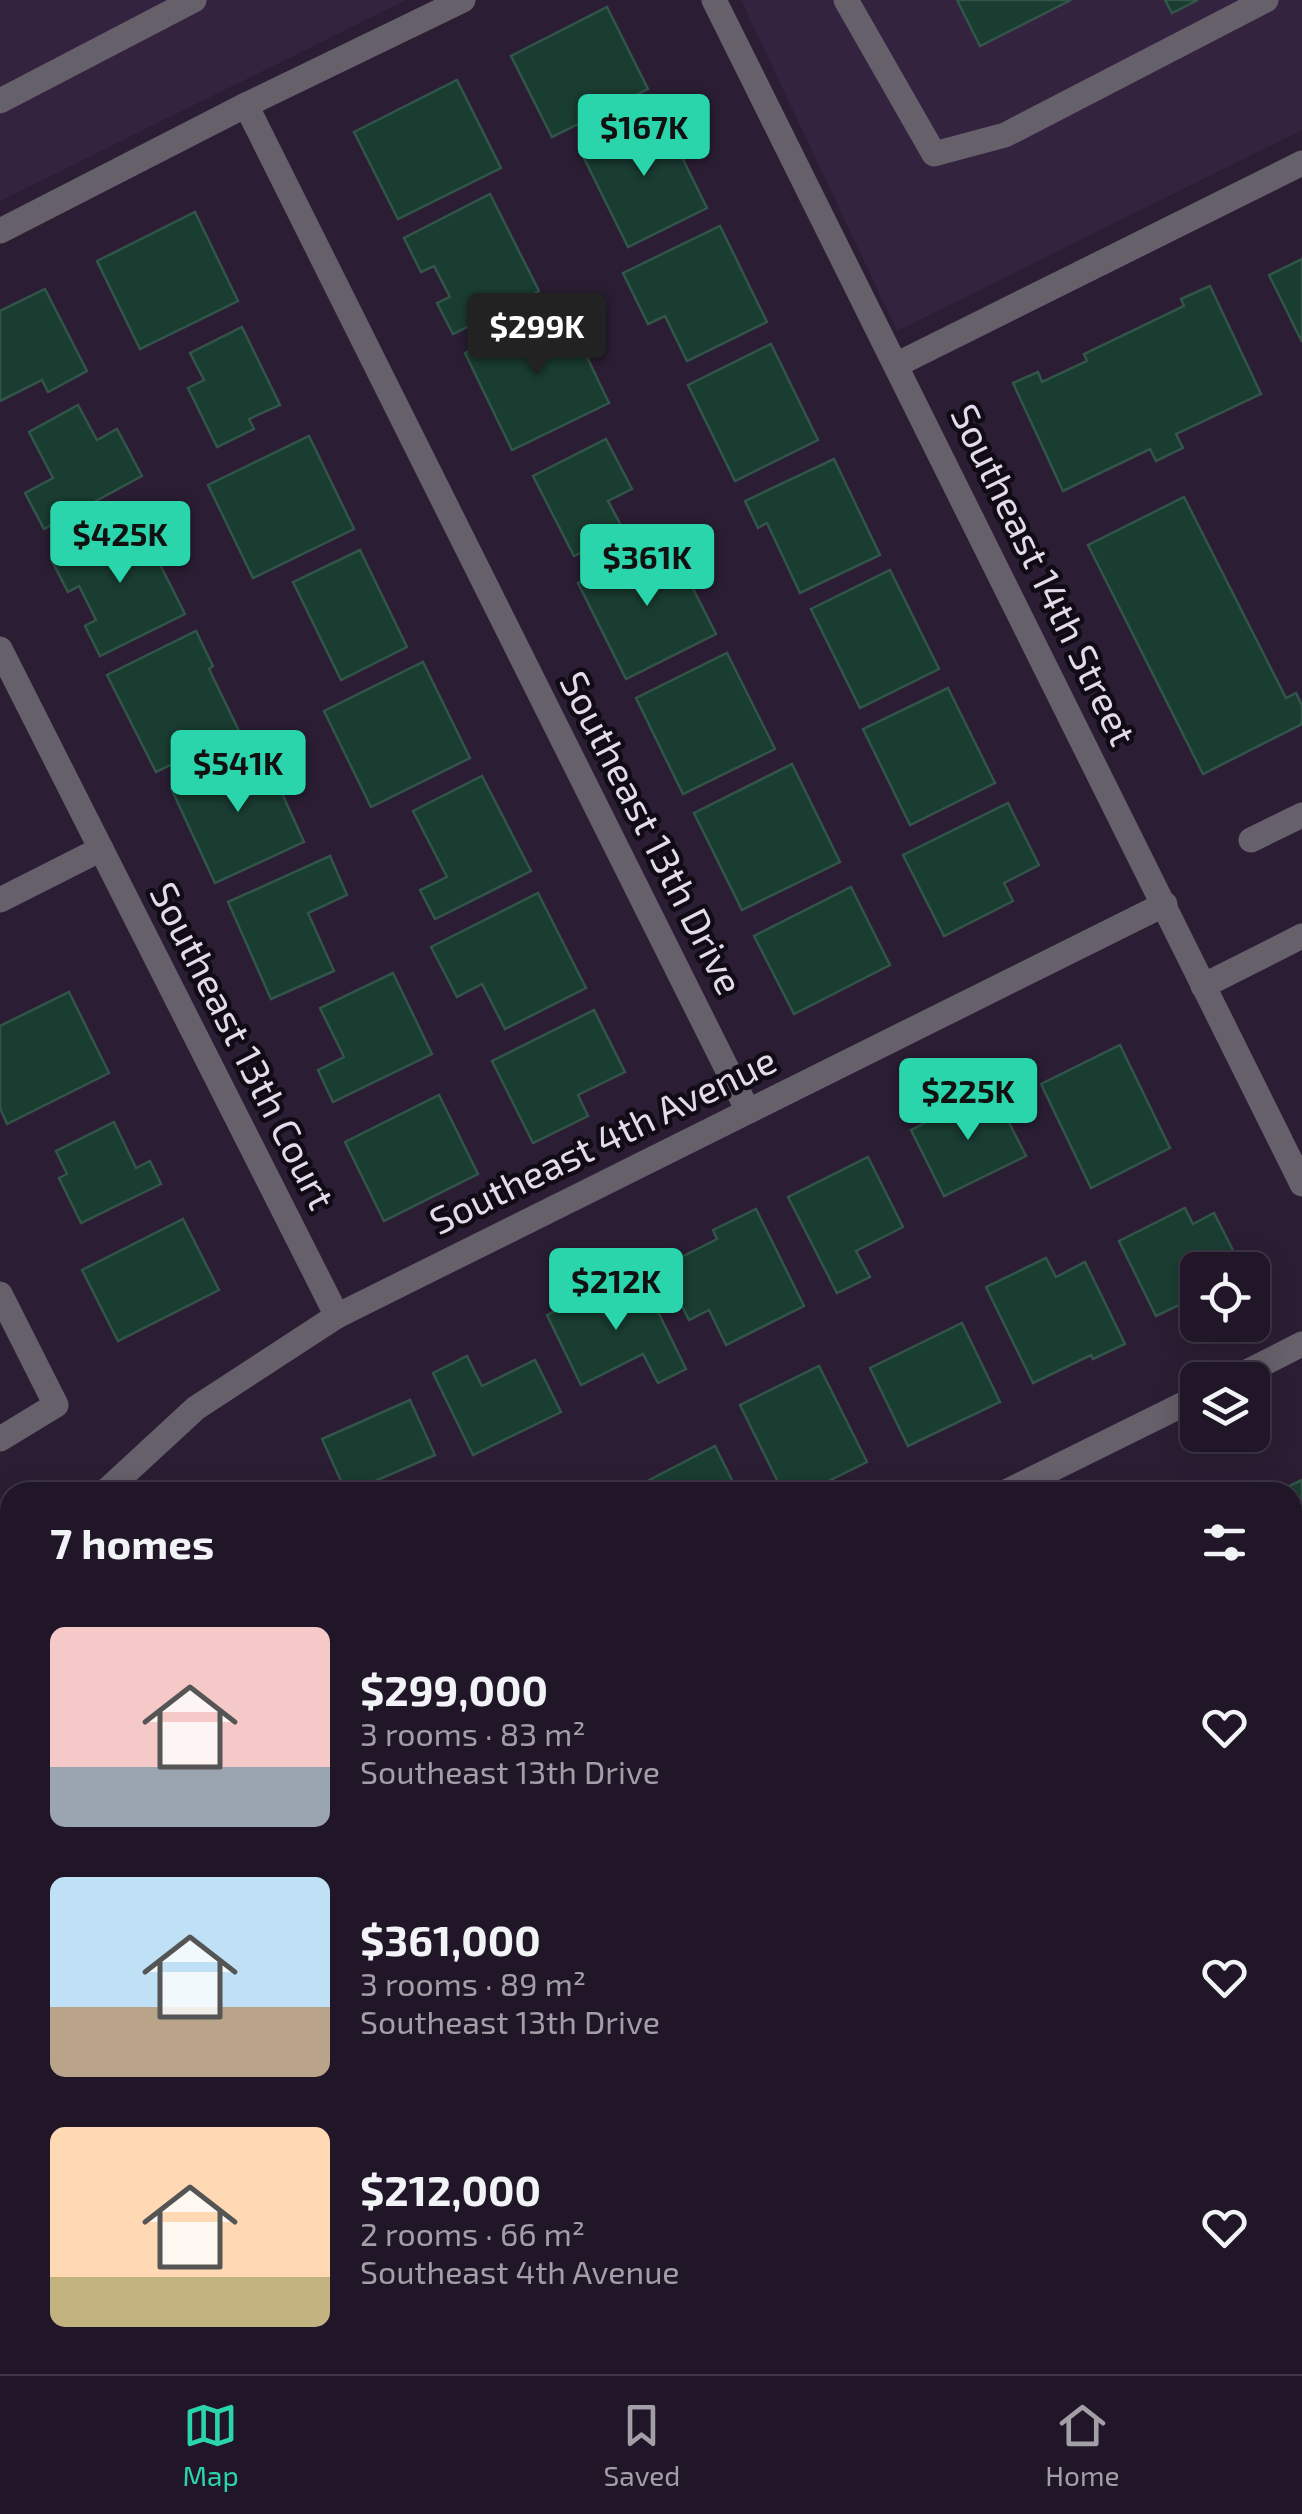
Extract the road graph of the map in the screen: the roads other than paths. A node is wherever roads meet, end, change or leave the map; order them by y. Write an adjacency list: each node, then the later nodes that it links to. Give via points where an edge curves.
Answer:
1 (194, 0): 6 (street)
2 (463, 0): 7 (street)
3 (714, 0): 10 (street, Southeast 14th Street)
4 (846, 0): 5 (street, via 934,154 1005,135)
5 (1266, 0)
6 (0, 100)
7 (246, 105): 9 (street); 19 (street, Southeast 13th Drive)
8 (1302, 163): 10 (street)
9 (0, 231)
10 (896, 364): 16 (street, Southeast 14th Street)
11 (0, 650): 14 (street, Southeast 13th Court)
12 (1302, 815): 13 (street)
13 (1251, 840)
14 (101, 849): 15 (street); 22 (street, Southeast 13th Court)
15 (0, 900)
16 (1165, 904): 18 (street, Southeast 14th Street); 19 (street, Southeast 4th Avenue)
17 (1302, 936): 18 (street)
18 (1204, 986): 20 (street, Southeast 14th Street)
19 (748, 1111): 22 (street, Southeast 4th Avenue)
20 (1302, 1184)
21 (0, 1294): 26 (street, via 56,1406)
22 (337, 1316): 27 (street, Southeast 4th Avenue, via 196,1408)
23 (1302, 1344): 24 (street)
24 (1266, 1362)
25 (1180, 1405): 28 (street)
26 (0, 1439)
27 (116, 1482)
28 (1026, 1482)

